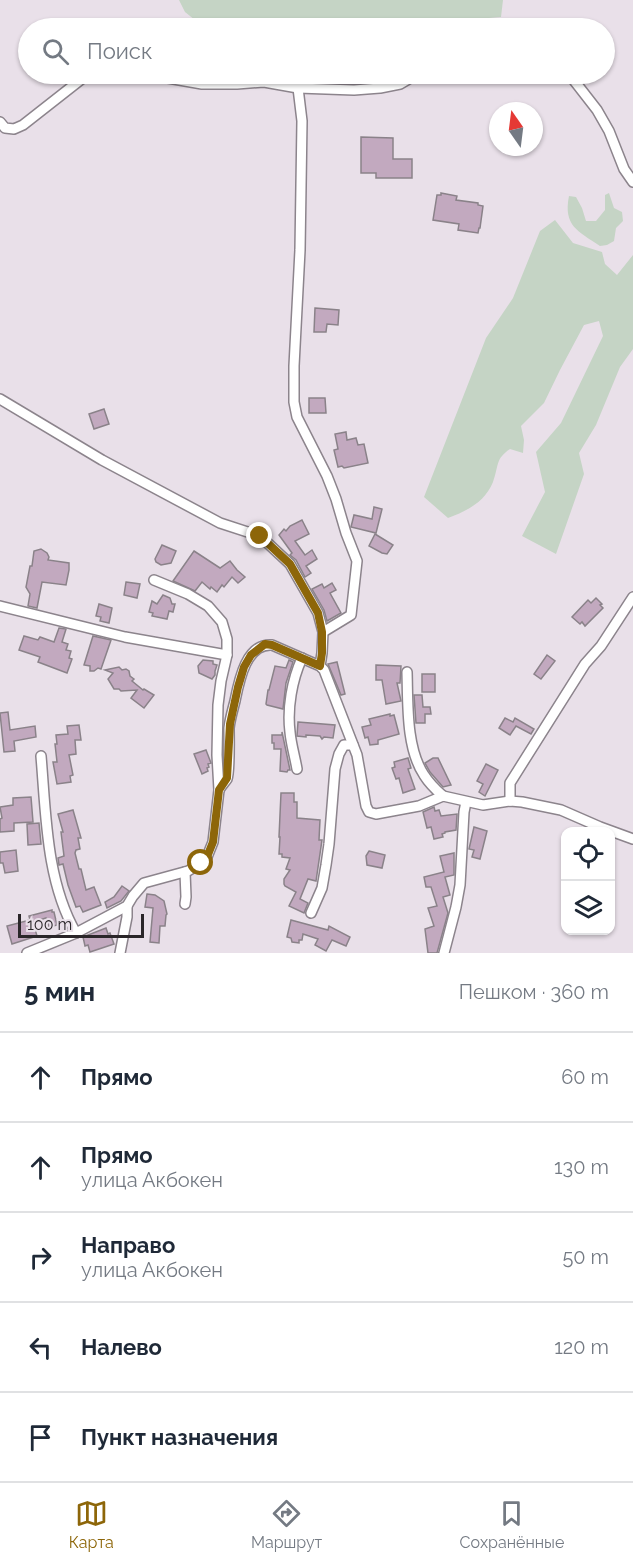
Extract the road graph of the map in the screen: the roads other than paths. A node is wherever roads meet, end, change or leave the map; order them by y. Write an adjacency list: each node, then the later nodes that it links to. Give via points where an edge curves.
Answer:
1 (75, 84): 8 (street, via 14,129 5,128)
2 (202, 84): 3 (street)
3 (237, 84)
4 (275, 84): 7 (street)
5 (400, 84): 7 (street, via 380,91)
6 (577, 84): 9 (street, via 597,110)
7 (297, 88): 14 (street, via 302,121 294,402 297,417 327,476 357,561 351,615)
8 (0, 122)
9 (633, 182)
10 (0, 399): 14 (street, via 102,460 220,523 260,536 290,564 318,613)
11 (154, 580): 15 (street, via 208,606 222,622 228,639)
12 (633, 597): 24 (street, via 585,664 510,783)
13 (0, 606): 15 (street, via 125,637)
14 (322, 632): 17 (street)
15 (227, 655): 22 (street, via 218,705)
16 (302, 658): 17 (street); 21 (street, via 289,718); 22 (street, via 265,644 251,655 238,687 230,724 227,778)
17 (320, 666): 19 (street)
18 (407, 672): 23 (street, via 410,735 416,758 423,774)
19 (353, 745): 23 (street, via 369,812 419,806); 30 (street, via 344,745 335,769 324,876)
20 (41, 756): 31 (street, via 53,872 63,908)
21 (297, 769)
22 (219, 790): 27 (street, via 213,842 207,857)
23 (443, 796): 25 (street)
24 (510, 801): 25 (street, via 483,805); 26 (street, via 561,810)
25 (466, 802): 34 (street, via 460,885)
26 (633, 839)
27 (185, 872): 28 (street); 29 (street, via 144,883)
28 (185, 904)
29 (127, 906): 31 (street); 33 (street)
30 (311, 913)
31 (76, 933): 32 (street)
32 (27, 953)
33 (120, 953)
34 (444, 953)

